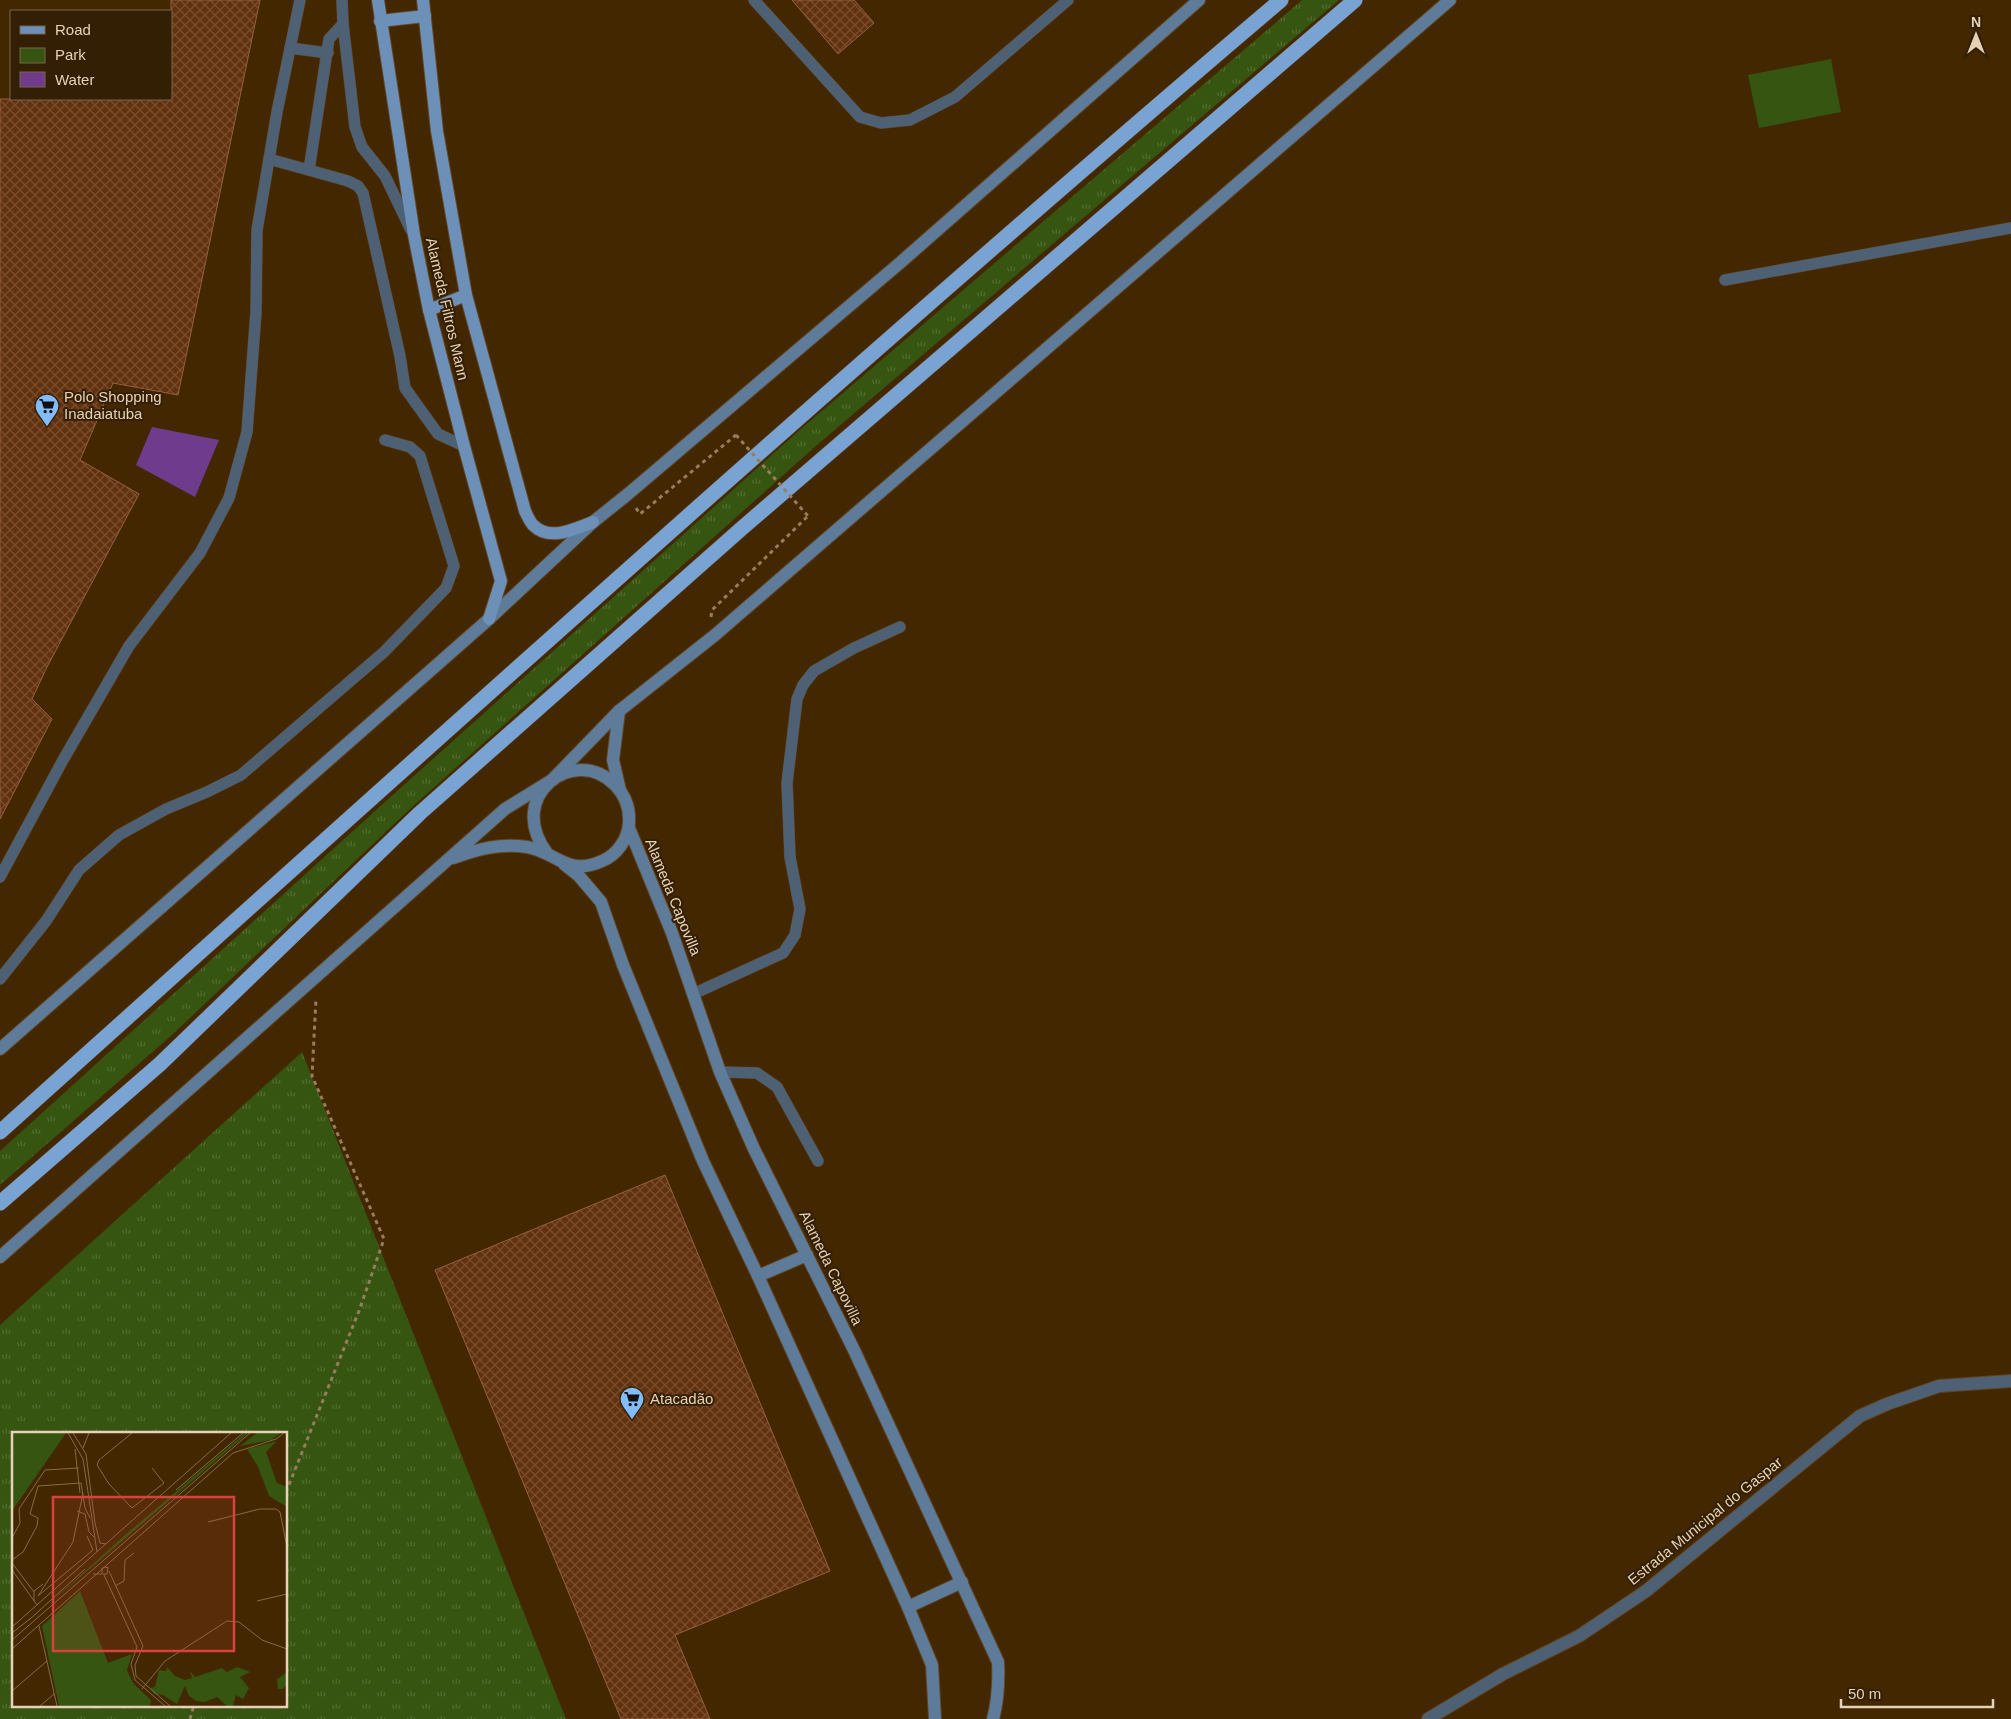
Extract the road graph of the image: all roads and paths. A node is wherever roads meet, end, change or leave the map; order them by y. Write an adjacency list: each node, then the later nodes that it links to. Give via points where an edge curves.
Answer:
1 (300, 0): 14 (lane)
2 (342, 0): 13 (lane)
3 (378, 0): 12 (main road, Alameda Filtros Mann)
4 (423, 0): 11 (main road, Alameda Filtros Mann)
5 (754, 0): 6 (lane, via 860,116 881,123 910,120 955,97)
6 (1068, 0)
7 (1199, 0): 25 (main road, via 901,262)
8 (1281, 0): 43 (highway, via 647,552)
9 (1355, 0): 45 (highway, via 726,542 420,813 160,1064)
10 (1450, 0): 29 (main road)
11 (425, 16): 12 (main road); 21 (main road, Alameda Filtros Mann, via 437,131)
12 (380, 21): 19 (main road, Alameda Filtros Mann)
13 (343, 24): 15 (lane, via 329,39); 19 (lane, via 355,127 362,147 385,176)
14 (290, 48): 15 (lane); 16 (lane)
15 (328, 53): 17 (lane)
16 (269, 160): 17 (lane); 37 (lane, via 257,230 256,312 247,432 229,498 200,553 129,646)
17 (309, 170): 24 (lane, via 348,181 358,186 362,193 405,388 438,434)
18 (2011, 228): 20 (lane)
19 (414, 235): 22 (main road, Alameda Filtros Mann)
20 (1725, 280)
21 (466, 295): 22 (main road); 26 (main road, Alameda Filtros Mann, via 525,511 533,525 547,533 562,534)
22 (429, 310): 24 (main road, Alameda Filtros Mann)
23 (385, 440): 39 (lane, via 410,447 420,456 454,566 446,588 384,652 241,775 166,809 119,835 79,870 46,921)
24 (464, 446): 27 (main road, Alameda Filtros Mann, via 501,581)
25 (628, 494): 26 (main road); 29 (path, bridge, via 640,514 736,434 808,516 712,610 708,629)
26 (592, 522): 27 (main road)
27 (489, 619): 41 (main road)
28 (900, 627): 40 (lane, via 814,671 797,699 787,783 790,857 800,908 795,935 784,953)
29 (715, 635): 30 (main road)
30 (618, 711): 31 (main road); 32 (main road, via 613,760)
31 (552, 780): 32 (main road, via 566,772 596,772 610,779); 34 (main road, via 542,789 532,815 538,842); 35 (main road, via 505,809)
32 (620, 790): 33 (main road, via 630,815)
33 (628, 828): 36 (main road, via 624,841 605,860 592,866); 40 (main road, Alameda Capovilla, via 672,933)
34 (547, 853): 35 (main road, via 528,847 491,846); 36 (main road)
35 (446, 860): 38 (main road)
36 (564, 864): 48 (main road, via 601,902 623,965 700,1152)
37 (0, 877)
38 (318, 976): 47 (main road); 50 (path, via 312,1076 384,1239 359,1311)
39 (0, 978)
40 (693, 994): 42 (main road, Alameda Capovilla)
41 (0, 1049)
42 (720, 1072): 44 (lane, via 757,1073 777,1087); 46 (main road, Alameda Capovilla)
43 (0, 1132)
44 (818, 1161)
45 (0, 1202)
46 (807, 1255): 48 (main road); 51 (main road, Alameda Capovilla)
47 (0, 1258)
48 (758, 1276): 52 (main road)
49 (2011, 1381): 57 (street, Estrada Municipal do Gaspar, via 1939,1386 1860,1416 1646,1591 1579,1636 1504,1674)
50 (288, 1487)
51 (962, 1582): 52 (main road); 56 (main road, Alameda Capovilla, via 998,1662)
52 (908, 1607): 55 (main road, via 932,1665)
53 (194, 1706): 54 (path)
54 (190, 1719)
55 (935, 1719)
56 (993, 1719)
57 (1428, 1719)

